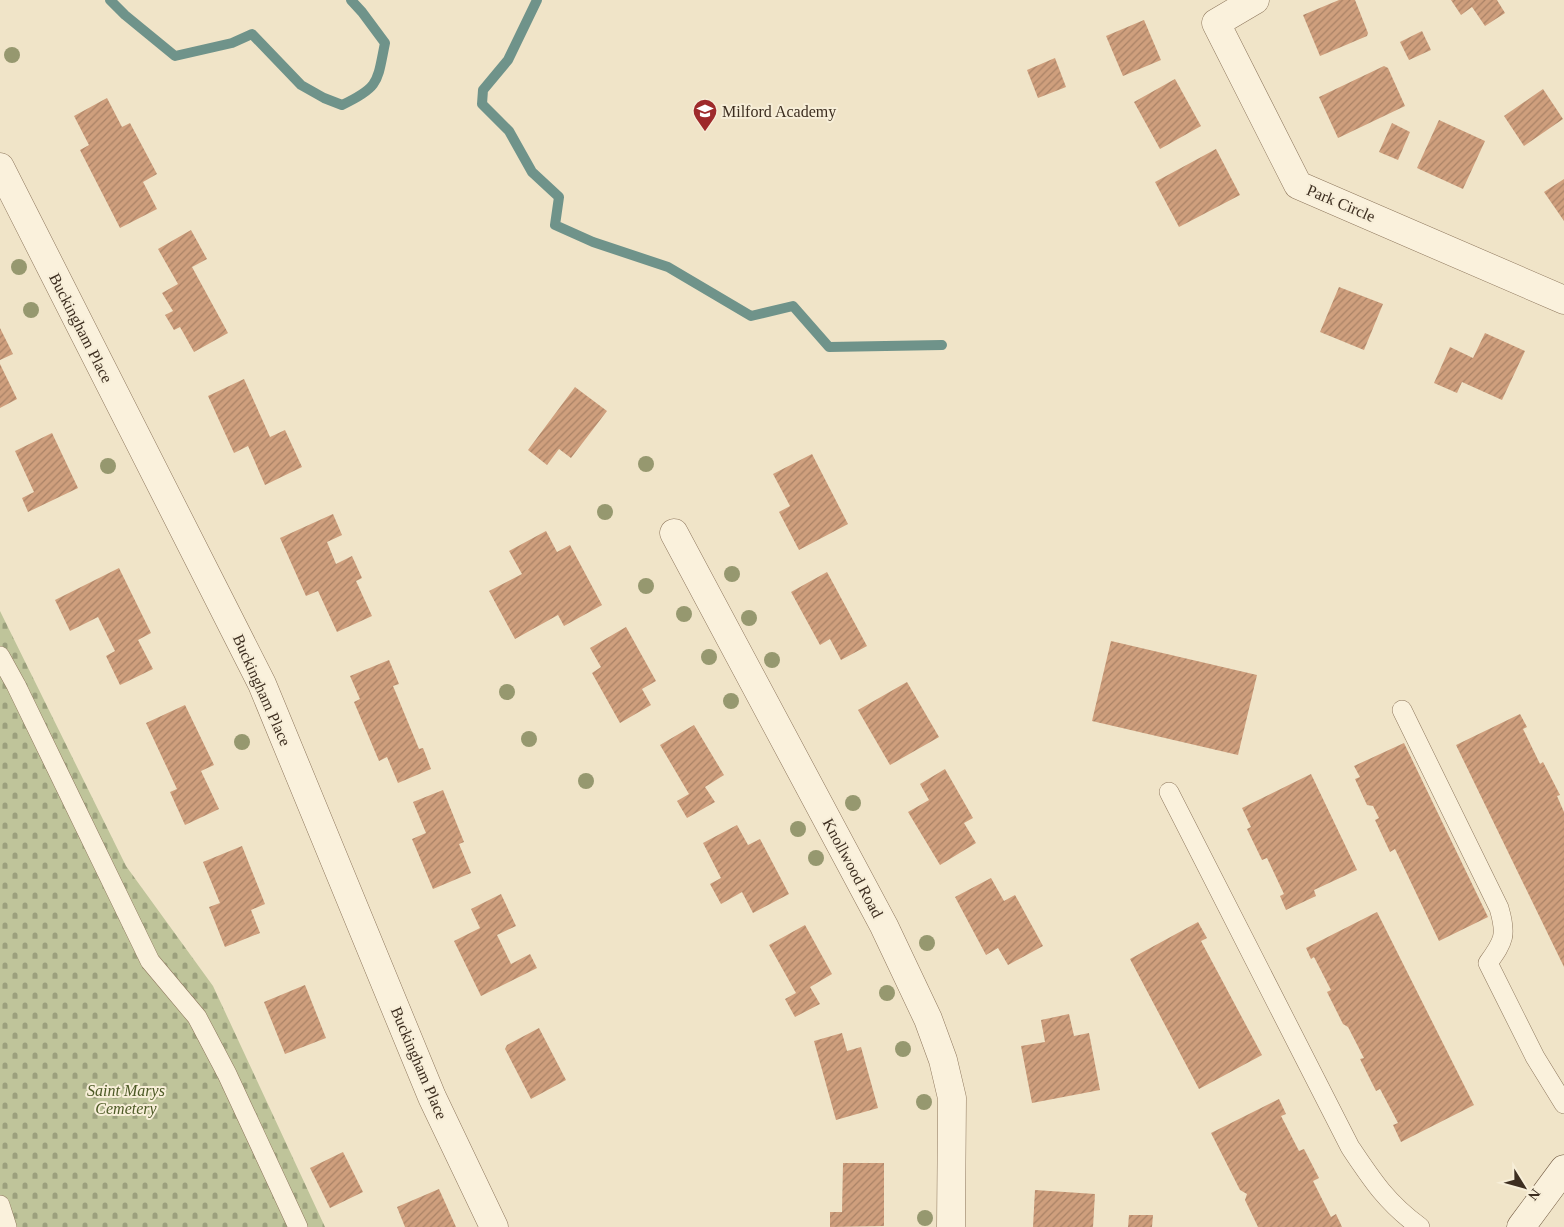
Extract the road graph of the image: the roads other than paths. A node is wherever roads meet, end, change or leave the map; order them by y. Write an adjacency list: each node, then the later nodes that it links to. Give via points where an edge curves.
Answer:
1 (1255, 0): 3 (street, Park Circle, via 1216,23 1298,185)
2 (0, 167): 13 (street, Buckingham Place, via 262,684 432,1097)
3 (1564, 300)
4 (674, 533): 14 (street, Knollwood Road, via 884,926 928,1019 952,1098)
5 (0, 656): 12 (lane, via 150,962 197,1017)
6 (1402, 710): 8 (lane, via 1499,908 1504,938 1488,963 1535,1057)
7 (1169, 792): 15 (lane, via 1350,1147 1377,1188)
8 (1564, 1104)
9 (1564, 1169): 16 (street)
10 (0, 1204): 11 (lane)
11 (7, 1227)
12 (298, 1227)
13 (494, 1227)
14 (951, 1227)
15 (1420, 1227)
16 (1521, 1227)

